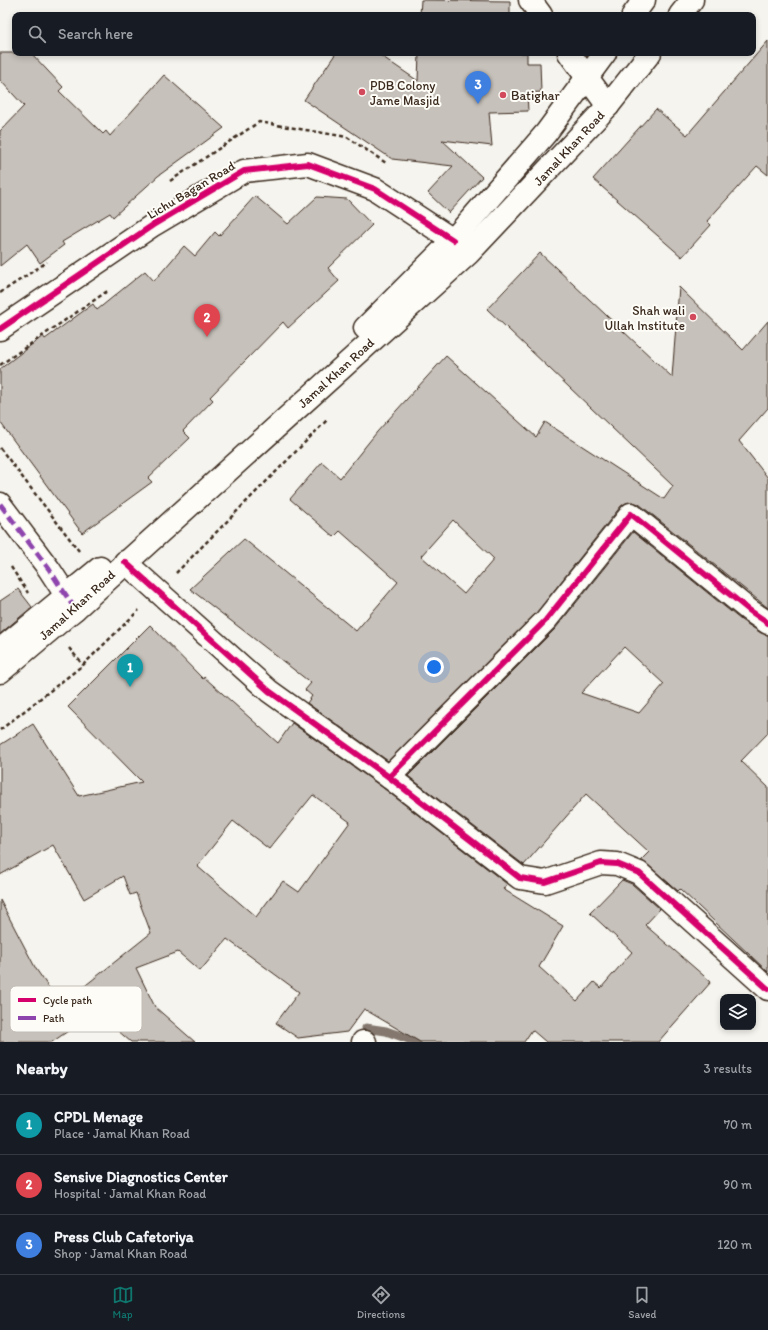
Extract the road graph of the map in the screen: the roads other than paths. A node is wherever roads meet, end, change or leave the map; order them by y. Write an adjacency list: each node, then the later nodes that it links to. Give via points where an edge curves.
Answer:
1 (530, 0): 4 (street)
2 (644, 0): 5 (street)
3 (692, 0): 6 (street)
4 (539, 12)
5 (635, 12)
6 (682, 12)
7 (571, 56): 10 (street)
8 (603, 56): 10 (street)
9 (648, 56): 11 (street, Jamal Khan Road)
10 (587, 78): 11 (street); 12 (street, via 546,133)
11 (608, 106): 15 (street, Jamal Khan Road, via 469,253)
12 (453, 240): 13 (street, Lichu Bagan Road, via 375,188 308,164 244,170 153,225); 16 (street, via 357,337 260,421 109,560)
13 (0, 329)
14 (0, 504): 16 (street)
15 (125, 562): 16 (street, Jamal Khan Road); 20 (street, via 269,691)
16 (71, 602): 18 (street); 19 (street, Jamal Khan Road)
17 (768, 623): 20 (street, via 631,514 546,620)
18 (0, 650)
19 (0, 672)
20 (389, 777): 21 (street, via 520,878 545,882 601,863 617,864 639,873)
21 (768, 989)

